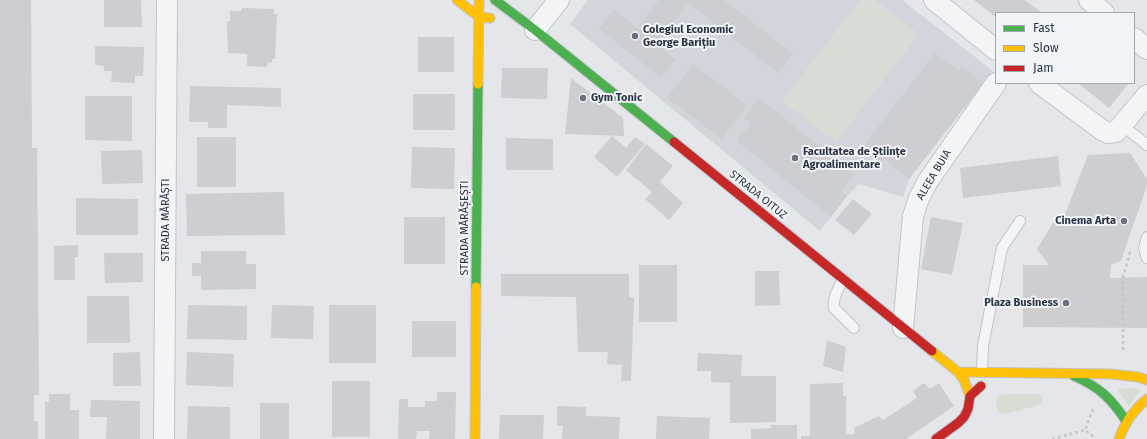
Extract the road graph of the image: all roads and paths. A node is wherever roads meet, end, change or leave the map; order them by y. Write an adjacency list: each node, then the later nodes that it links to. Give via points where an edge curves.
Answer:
1 (167, 0): 39 (street, STRADA MĂRĂȘTI)
2 (457, 0): 9 (street)
3 (479, 0): 9 (street, STRADA MĂRĂȘEȘTI)
4 (495, 0): 10 (street, STRADA OITUZ)
5 (559, 0): 10 (street)
6 (934, 0): 12 (street)
7 (1089, 0): 8 (street)
8 (1103, 12)
9 (479, 17): 10 (street); 40 (street, STRADA MĂRĂȘEȘTI)
10 (528, 25): 23 (street, STRADA OITUZ)
11 (1135, 39): 13 (street)
12 (995, 49)
13 (1147, 49)
14 (995, 84): 25 (street, ALEEA BUIA, via 962,142 928,180 919,198 913,216)
15 (1040, 84): 17 (street, via 1102,130 1108,133 1116,132)
16 (1147, 95): 17 (street)
17 (1122, 125): 18 (lane)
18 (1147, 145)
19 (1020, 221): 28 (lane, via 1002,248 983,346)
20 (1147, 238): 22 (lane, via 1144,248)
21 (1131, 248): 26 (path, via 1123,278)
22 (1147, 258)
23 (843, 279): 24 (lane, via 833,304); 25 (street, STRADA OITUZ)
24 (854, 328)
25 (903, 328): 27 (street, STRADA OITUZ)
26 (1123, 350)
27 (958, 372): 28 (street); 32 (street, STRADA OITUZ)
28 (982, 372): 29 (street)
29 (1002, 373): 30 (street); 32 (street)
30 (1069, 374): 31 (street, via 1124,375); 35 (street, via 1091,382 1102,390 1116,405)
31 (1147, 380)
32 (970, 396): 41 (street, via 964,417)
33 (1147, 400): 35 (street, via 1132,412)
34 (1095, 402): 36 (path)
35 (1124, 425): 37 (street)
36 (1085, 430): 38 (path); 42 (path)
37 (1116, 437)
38 (1095, 438)
39 (164, 439)
40 (476, 439)
41 (936, 439)
42 (1052, 439)

